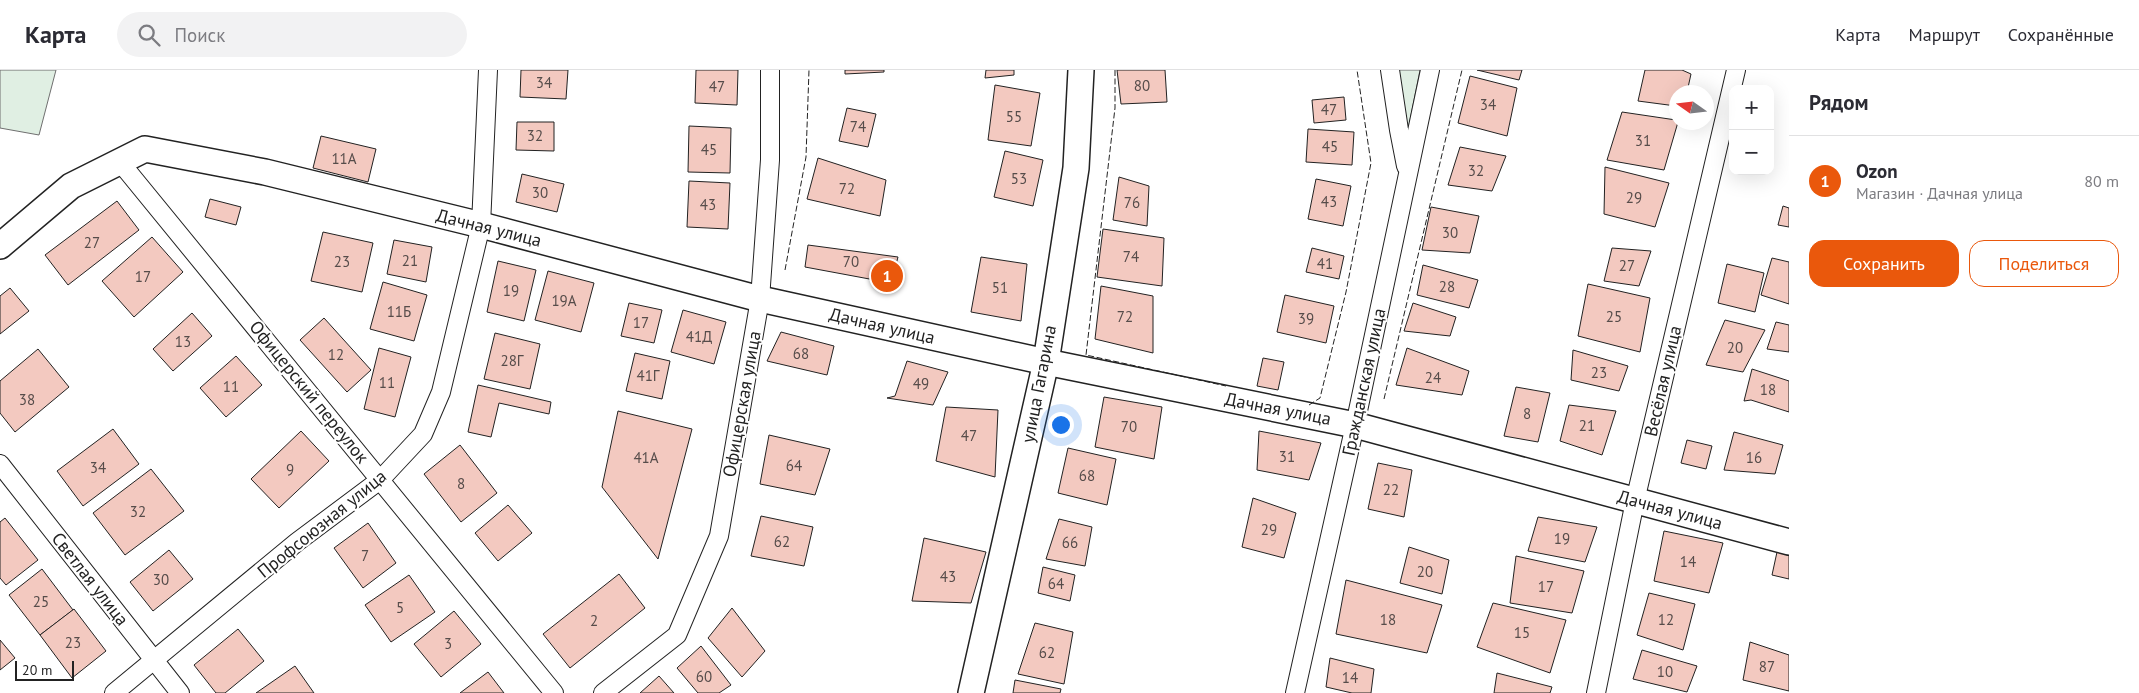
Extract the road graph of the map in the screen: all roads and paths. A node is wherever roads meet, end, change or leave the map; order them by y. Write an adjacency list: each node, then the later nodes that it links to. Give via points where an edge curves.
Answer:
1 (488, 70): 9 (street, Профсоюзная улица)
2 (770, 70): 11 (street, Офицерская улица, via 770,160)
3 (1081, 70): 12 (main road, улица Гагарина, via 1076,168)
4 (1390, 70): 8 (street)
5 (1430, 70): 8 (street, Гражданская улица)
6 (1736, 70): 16 (street, Весёлая улица)
7 (120, 162): 9 (main road, Дачная улица, via 145,150 264,172); 10 (main road, Дачная улица, via 71,186); 15 (street, Офицерский переулок)
8 (1408, 174): 13 (street, Гражданская улица)
9 (481, 225): 11 (main road, Дачная улица); 15 (street, Профсоюзная улица, via 441,392 423,434)
10 (0, 246)
11 (760, 299): 12 (main road, Дачная улица); 22 (street, Офицерская улица, via 720,536 677,635)
12 (1046, 362): 13 (main road, Дачная улица); 23 (main road, улица Гагарина)
13 (1355, 425): 16 (main road, Дачная улица); 24 (street, Гражданская улица)
14 (0, 464): 18 (street, Светлая улица)
15 (380, 480): 18 (street, Профсоюзная улица, via 297,542); 21 (street, Офицерский переулок)
16 (1635, 501): 17 (main road, Дачная улица); 25 (street, Весёлая улица)
17 (1789, 542)
18 (155, 662): 19 (street, Профсоюзная улица); 20 (street, Светлая улица)
19 (114, 693)
20 (180, 693)
21 (554, 693)
22 (603, 693)
23 (971, 693)
24 (1295, 693)
25 (1596, 693)

